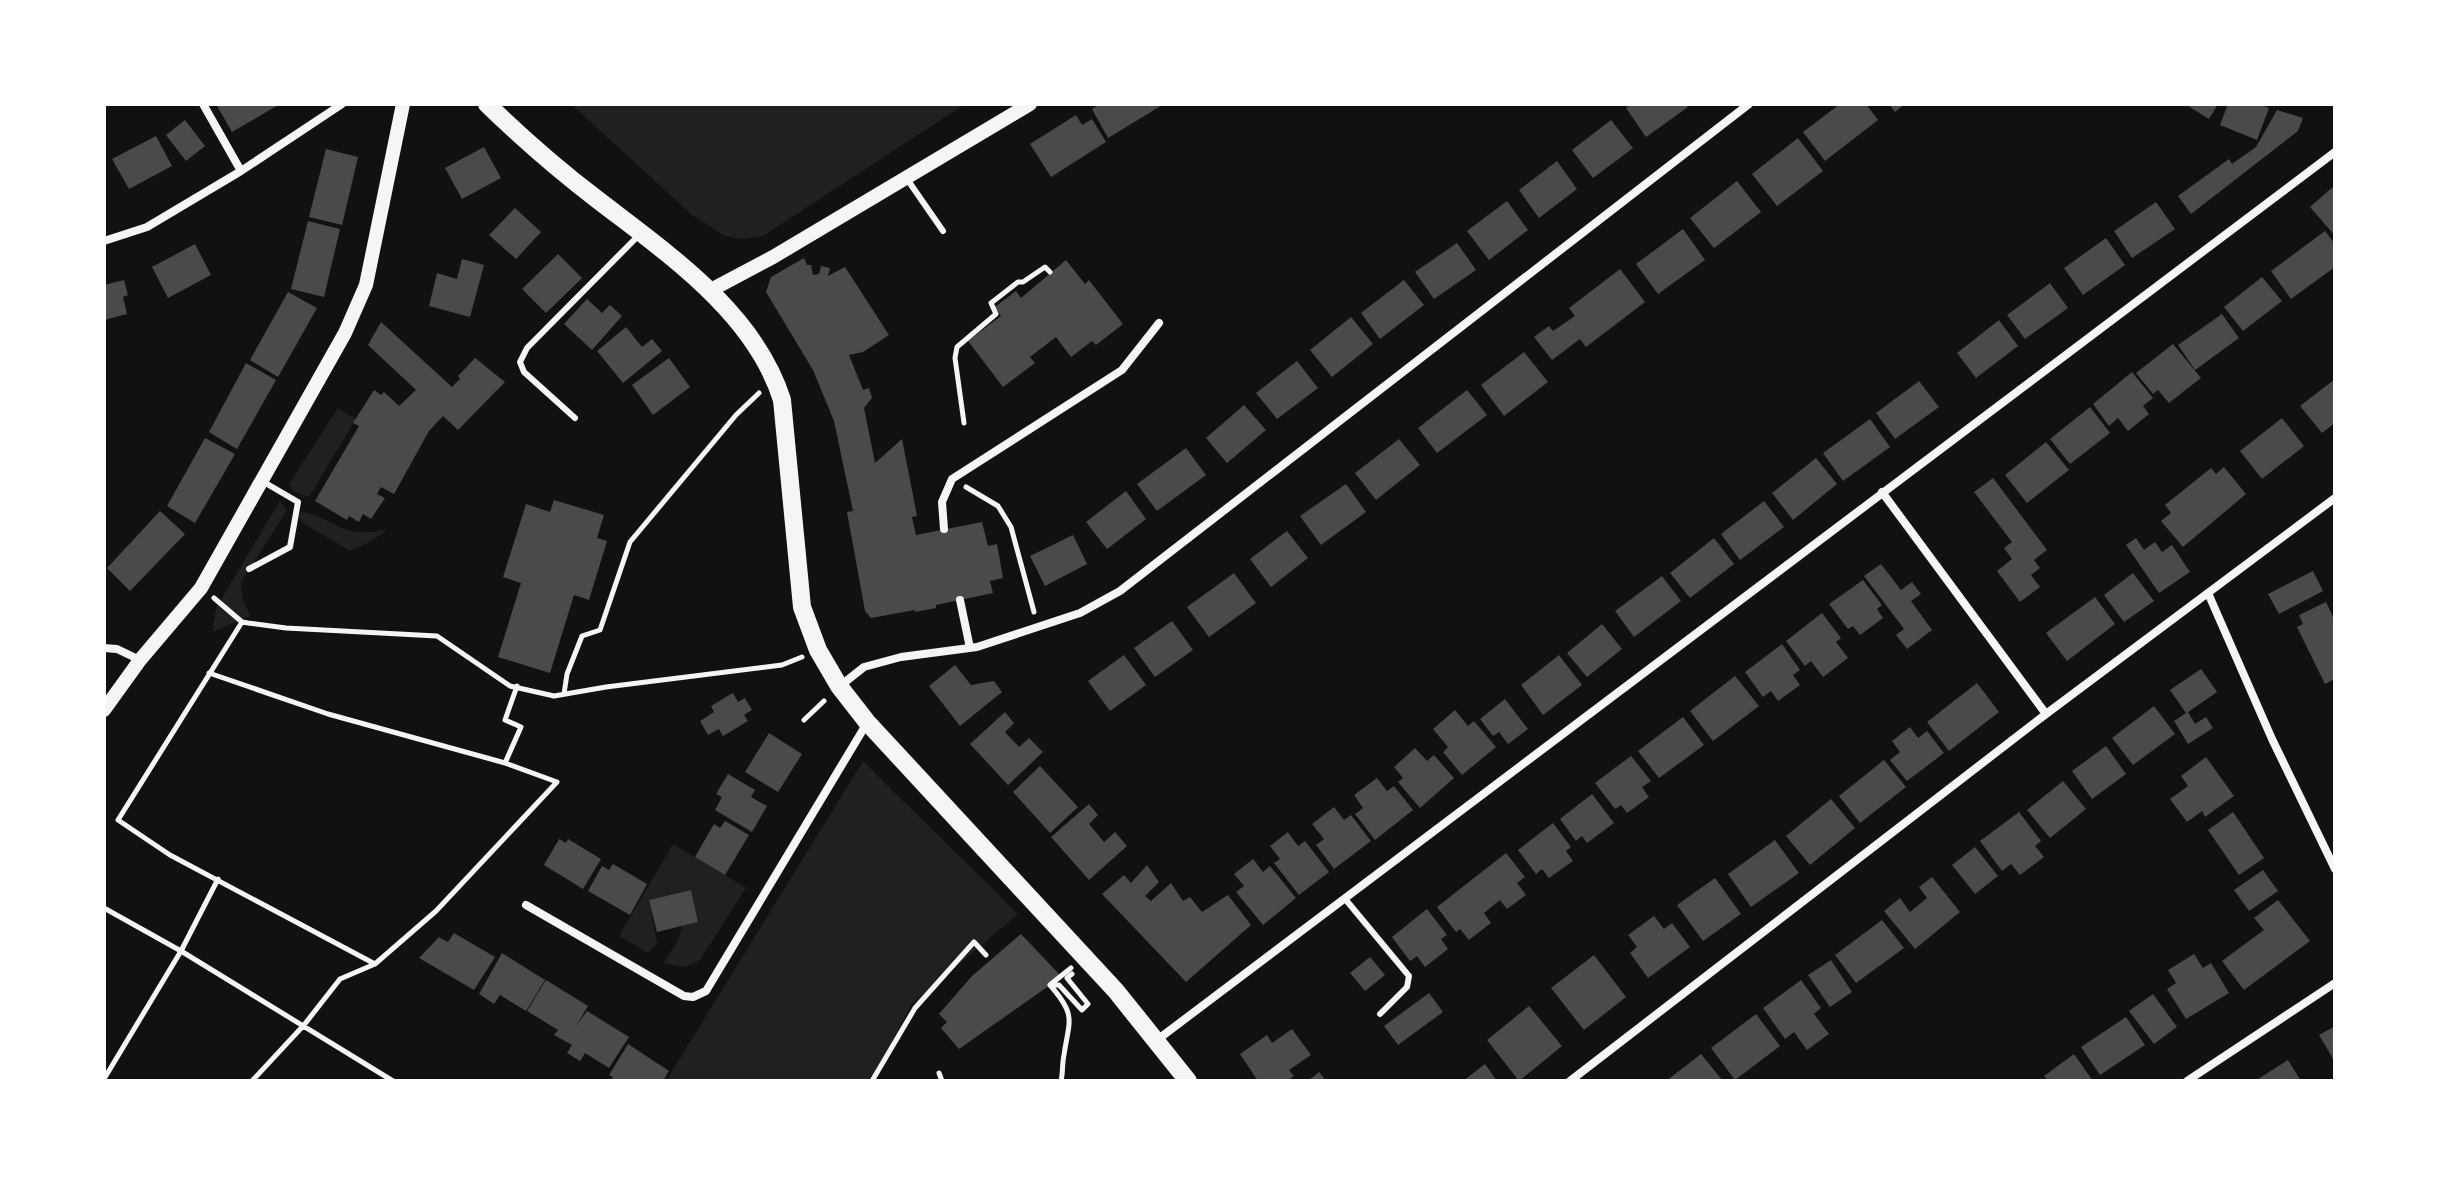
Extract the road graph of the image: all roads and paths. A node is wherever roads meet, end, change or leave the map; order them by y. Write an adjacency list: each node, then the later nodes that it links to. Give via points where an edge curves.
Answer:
1 (203, 104): 8 (street)
2 (342, 104): 8 (street)
3 (403, 104): 20 (street, via 366,285)
4 (487, 104): 11 (main road)
5 (1030, 104): 9 (street)
6 (1749, 104): 29 (street, via 1120,591)
7 (2335, 152): 21 (street)
8 (241, 171): 12 (street, via 147,227)
9 (907, 179): 10 (lane); 14 (street)
10 (943, 231)
11 (642, 233): 14 (main road); 17 (lane, via 522,357 524,372)
12 (104, 241)
13 (1050, 272): 18 (path, via 1045,267 991,303 996,314 957,347)
14 (709, 291): 32 (main road, via 775,377 782,400 801,603)
15 (1159, 323): 19 (street, via 1122,370)
16 (759, 392): 37 (path, via 630,542 600,630 582,636)
17 (575, 418)
18 (964, 423)
19 (952, 479): 23 (street, via 942,502); 29 (path, via 998,506 1011,527)
20 (262, 481): 24 (lane, via 298,502 290,547); 25 (street)
21 (1882, 492): 39 (street); 44 (street)
22 (2335, 498): 26 (street)
23 (944, 529)
24 (249, 569)
25 (201, 588): 28 (path); 33 (street)
26 (2208, 593): 39 (street); 42 (street)
27 (960, 600): 31 (street)
28 (242, 622): 34 (path); 35 (path, via 437,636)
29 (1038, 628): 31 (street)
30 (104, 648): 33 (street)
31 (970, 648): 36 (street, via 864,667)
32 (818, 650): 36 (main road); 37 (path, via 782,665)
33 (140, 660): 38 (street)
34 (209, 673): 41 (path, via 328,714); 43 (path, via 118,820)
35 (517, 686): 37 (path); 41 (path, via 505,720 521,727)
36 (839, 686): 40 (main road)
37 (564, 694)
38 (104, 710)
39 (2046, 714): 63 (street)
40 (867, 722): 45 (street, via 706,991 684,996); 54 (main road)
41 (505, 763): 49 (path, via 557,782 436,911)
42 (2335, 869)
43 (218, 879): 47 (path); 49 (path)
44 (1346, 900): 52 (lane, via 1409,976 1407,987); 54 (street)
45 (526, 905)
46 (104, 908): 47 (path)
47 (181, 951): 53 (path); 56 (path)
48 (986, 955): 59 (path, via 974,942 915,1008)
49 (375, 964): 53 (path, via 340,979)
50 (2335, 983): 64 (street)
51 (1082, 984): 61 (path, via 1072,973 1067,978 1088,1004 1082,1010 1059,985 1050,985 1069,1014)
52 (1380, 1014)
53 (304, 1025): 57 (path); 58 (path)
54 (1157, 1041): 62 (main road)
55 (939, 1073): 60 (path)
56 (104, 1079)
57 (252, 1081)
58 (393, 1081)
59 (872, 1081)
60 (942, 1081)
61 (1061, 1081)
62 (1188, 1081)
63 (1570, 1081)
64 (2187, 1081)

